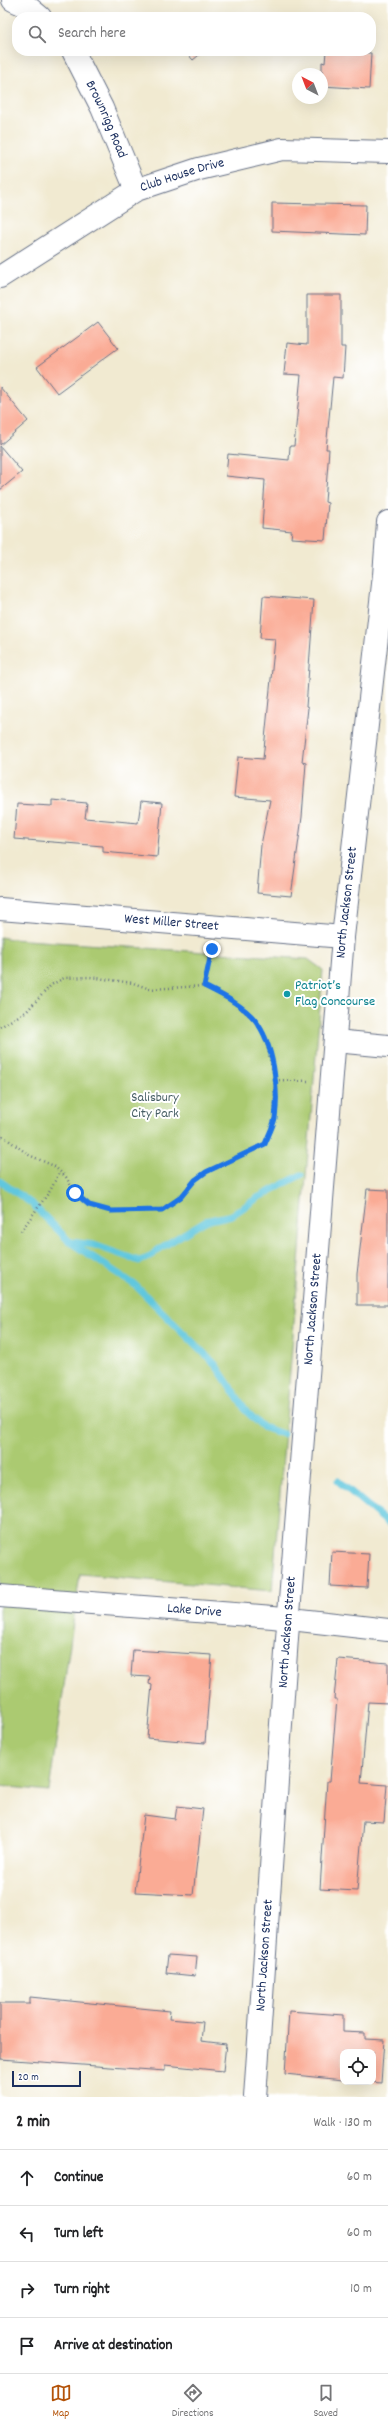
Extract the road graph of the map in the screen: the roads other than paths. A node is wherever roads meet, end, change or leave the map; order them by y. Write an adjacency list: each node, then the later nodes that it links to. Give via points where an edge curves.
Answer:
1 (13, 0): 2 (street)
2 (34, 12)
3 (76, 56): 5 (street, Brownrigg Road, via 102,108)
4 (388, 152): 5 (street, Club House Drive, via 282,149 199,169)
5 (136, 190): 6 (street, Club House Drive)
6 (0, 277)
7 (388, 522): 8 (street, North Jackson Street)
8 (386, 575): 10 (street, North Jackson Street)
9 (0, 909): 10 (street, West Miller Street)
10 (343, 937): 11 (street, North Jackson Street)
11 (335, 1041): 12 (street); 14 (street, North Jackson Street)
12 (388, 1046)
13 (0, 1596): 14 (street, Lake Drive)
14 (289, 1618): 15 (street, Lake Drive); 16 (street, North Jackson Street)
15 (388, 1630)
16 (254, 2097)

